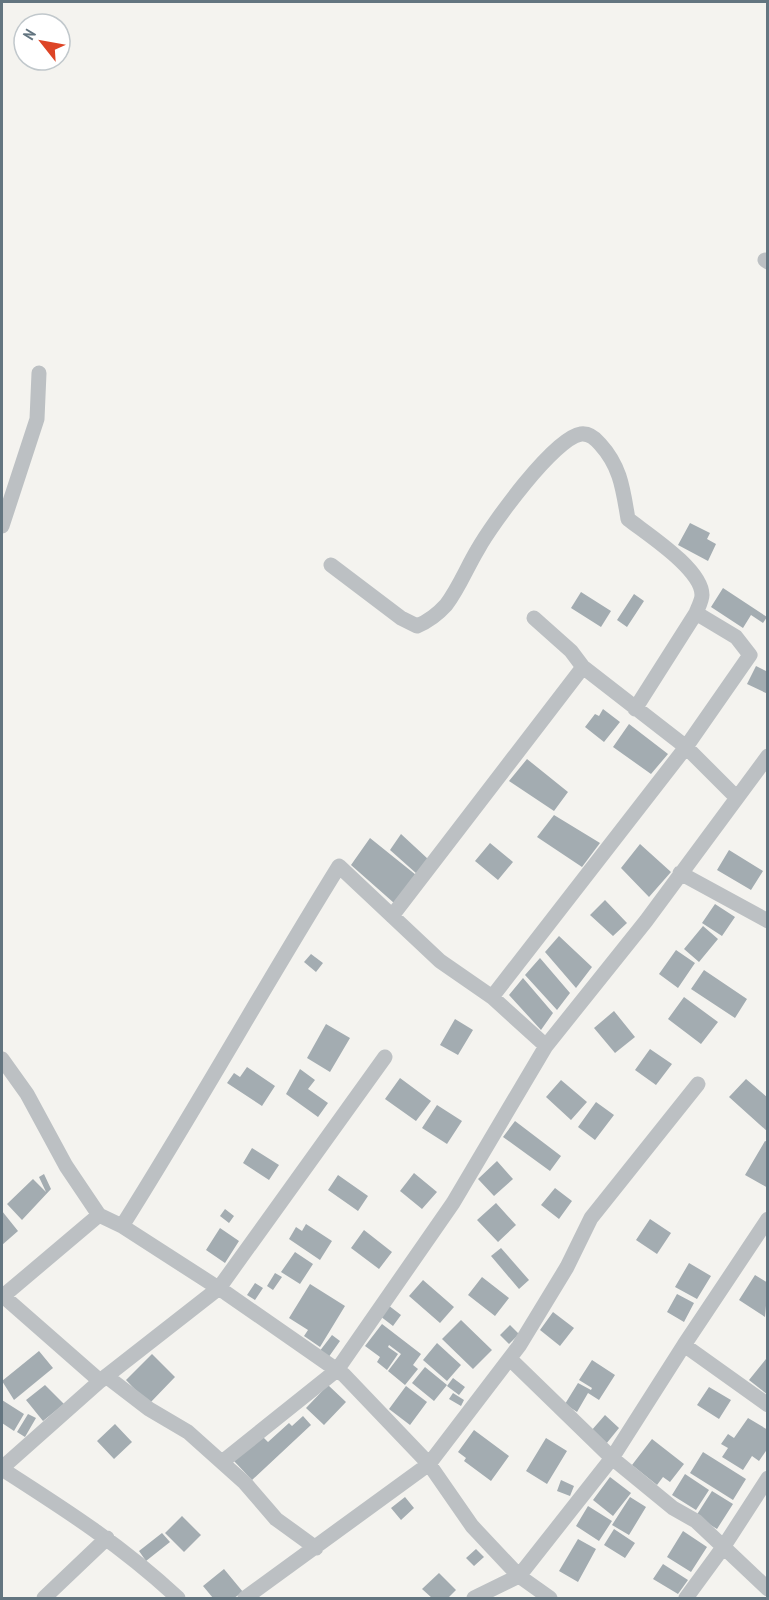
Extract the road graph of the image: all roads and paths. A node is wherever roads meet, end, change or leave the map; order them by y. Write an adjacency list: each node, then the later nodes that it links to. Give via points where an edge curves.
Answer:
1 (39, 373): 2 (street, via 37,419)
2 (2, 526)
3 (331, 565): 4 (street, via 401,618 417,626 431,621 447,604 479,546 531,475 569,438 582,434 594,437 612,457 621,476 628,519 683,562 698,584 702,596)
4 (696, 613): 7 (street); 8 (street, via 736,637 750,655)
5 (534, 618): 6 (street)
6 (583, 667): 7 (street); 12 (street)
7 (635, 709): 8 (street)
8 (686, 747): 10 (street); 14 (street)
9 (768, 756): 10 (street)
10 (737, 798): 11 (street)
11 (680, 873): 13 (street); 15 (street)
12 (392, 916): 14 (street, via 440,961); 21 (street, via 339,866)
13 (768, 921)
14 (492, 997): 15 (street)
15 (546, 1046): 26 (street, via 453,1203)
16 (385, 1057): 22 (street)
17 (2, 1059): 19 (street)
18 (698, 1084): 25 (street, via 591,1218 567,1267)
19 (99, 1215): 21 (street); 23 (street)
20 (768, 1219): 24 (street)
21 (122, 1226): 22 (street)
22 (219, 1288): 26 (street); 27 (street)
23 (2, 1297): 27 (street)
24 (684, 1345): 28 (street); 29 (street)
25 (510, 1359): 29 (street); 31 (street)
26 (337, 1370): 30 (street); 31 (street)
27 (103, 1378): 30 (street, via 188,1432); 32 (street)
28 (768, 1405)
29 (612, 1458): 35 (street); 37 (street)
30 (222, 1462): 36 (street, via 276,1519)
31 (429, 1464): 36 (street); 37 (street, via 472,1526)
32 (2, 1468): 34 (street)
33 (768, 1478): 35 (street)
34 (107, 1538): 39 (street); 40 (street, via 138,1561)
35 (724, 1546): 38 (street); 44 (street)
36 (316, 1548): 41 (street)
37 (519, 1576): 42 (street); 43 (street)
38 (768, 1589)
39 (44, 1599)
40 (177, 1599)
41 (245, 1599)
42 (474, 1599)
43 (550, 1599)
44 (686, 1599)

